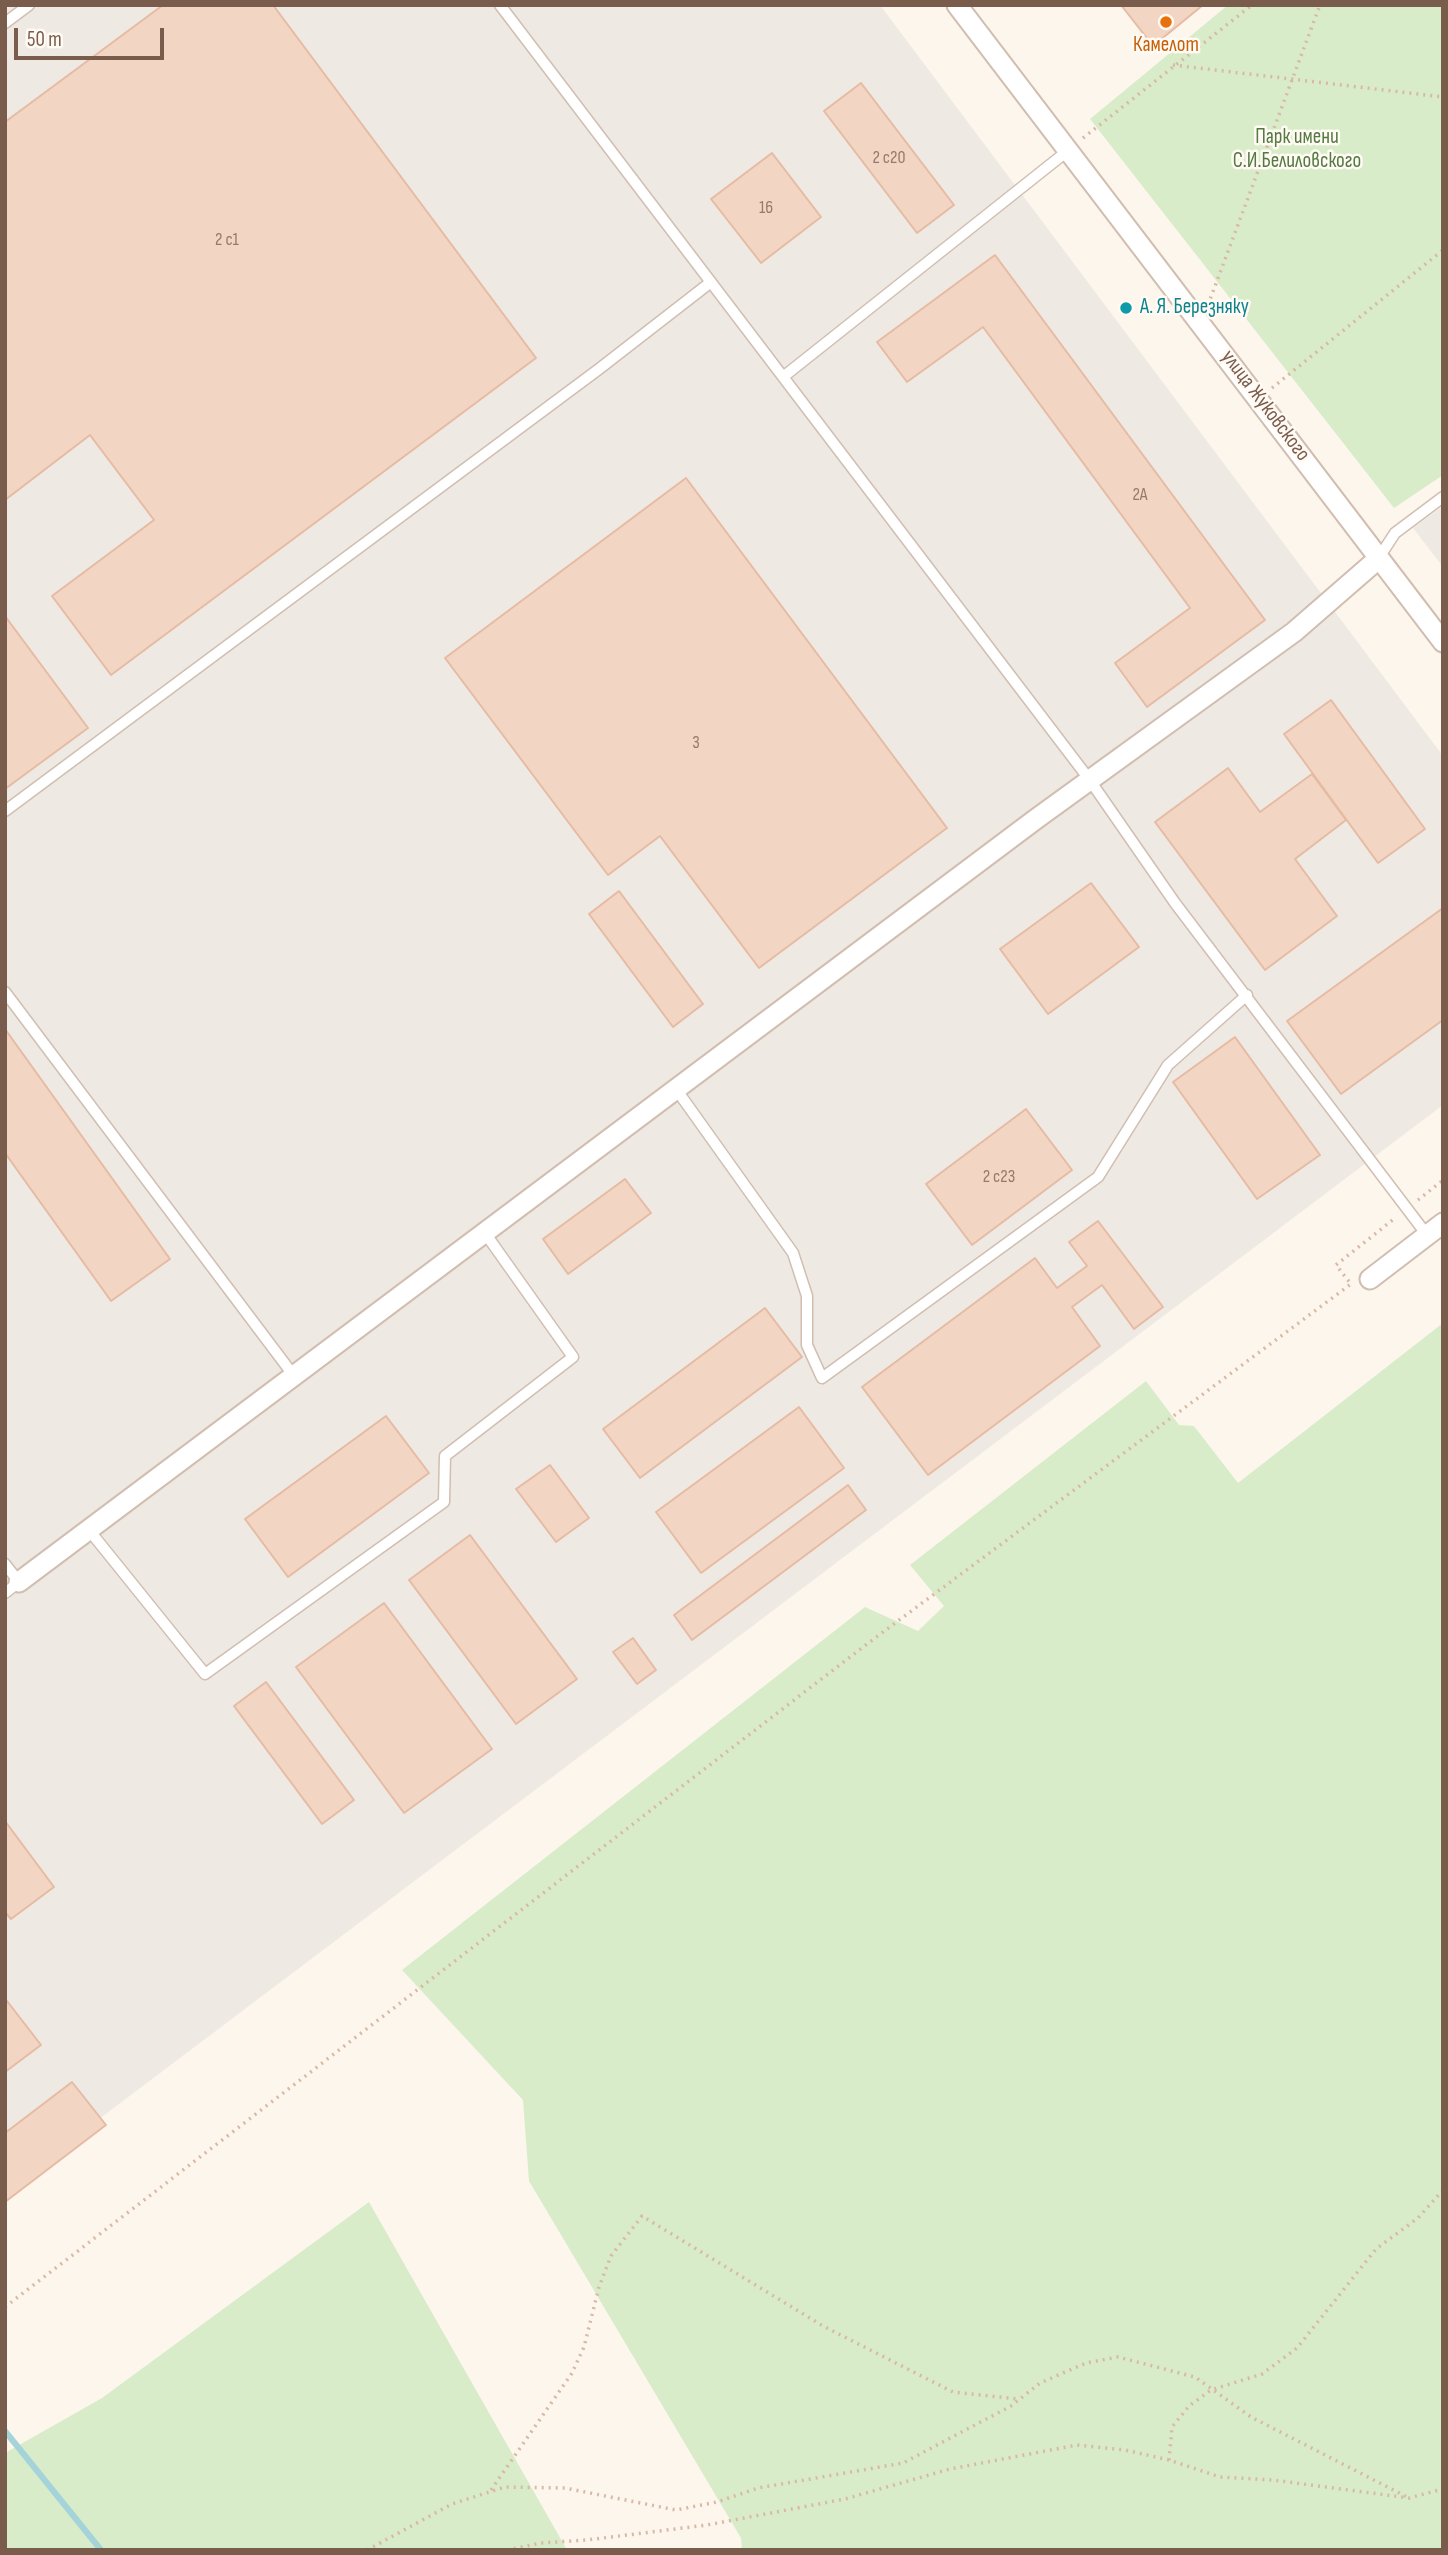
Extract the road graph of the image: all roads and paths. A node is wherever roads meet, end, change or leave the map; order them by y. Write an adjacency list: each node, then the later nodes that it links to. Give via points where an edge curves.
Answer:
1 (29, 5): 6 (lane)
2 (500, 5): 12 (lane)
3 (957, 5): 10 (street, улица Жуковского)
4 (1252, 5): 7 (path)
5 (1320, 5): 8 (path)
6 (5, 23)
7 (1174, 65): 8 (path); 10 (path)
8 (1295, 79): 9 (path); 13 (path)
9 (1443, 97)
10 (1070, 149): 13 (street, улица Жуковского); 14 (lane)
11 (1443, 250): 15 (path)
12 (711, 282): 14 (lane); 20 (lane)
13 (1201, 323): 15 (street, улица Жуковского)
14 (783, 377): 19 (lane)
15 (1259, 398): 17 (street, улица Жуковского)
16 (1443, 497): 17 (lane, via 1395,534)
17 (1378, 559): 18 (street, улица Жуковского); 19 (street, via 1294,632)
18 (1443, 642)
19 (1089, 779): 22 (lane, via 1175,903); 23 (street)
20 (5, 811)
21 (5, 992): 29 (lane)
22 (1247, 995): 23 (lane, via 1168,1065 1098,1177 822,1378 807,1345 807,1296 793,1253); 25 (lane)
23 (676, 1088): 27 (street)
24 (1443, 1180): 25 (path)
25 (1408, 1208): 26 (lane); 34 (path, via 1336,1265 1351,1284 867,1644)
26 (1435, 1229): 28 (street)
27 (485, 1233): 29 (street); 30 (lane, via 573,1357 445,1456 444,1502 205,1674)
28 (1370, 1279)
29 (294, 1376): 30 (street)
30 (89, 1530): 32 (street)
31 (5, 1564): 32 (lane)
32 (12, 1587)
33 (1443, 2190): 35 (path, via 1418,2218 1376,2249 1297,2348 1262,2374)
34 (5, 2307)
35 (1211, 2390): 36 (path, via 1195,2377 1118,2357 1086,2363 1040,2383); 37 (path, via 1188,2406 1172,2427); 40 (path, via 1251,2417)
36 (1020, 2399): 39 (path, via 903,2463 758,2488 676,2510 565,2488 505,2487); 39 (path, via 953,2392 822,2326 642,2216 611,2256 572,2373)
37 (1168, 2460): 40 (path, via 1220,2477); 42 (path, via 1077,2445 950,2469 845,2499 720,2522)
38 (1443, 2489): 40 (path)
39 (489, 2492): 41 (path, via 452,2504)
40 (1409, 2498)
41 (367, 2550)
42 (507, 2550)

